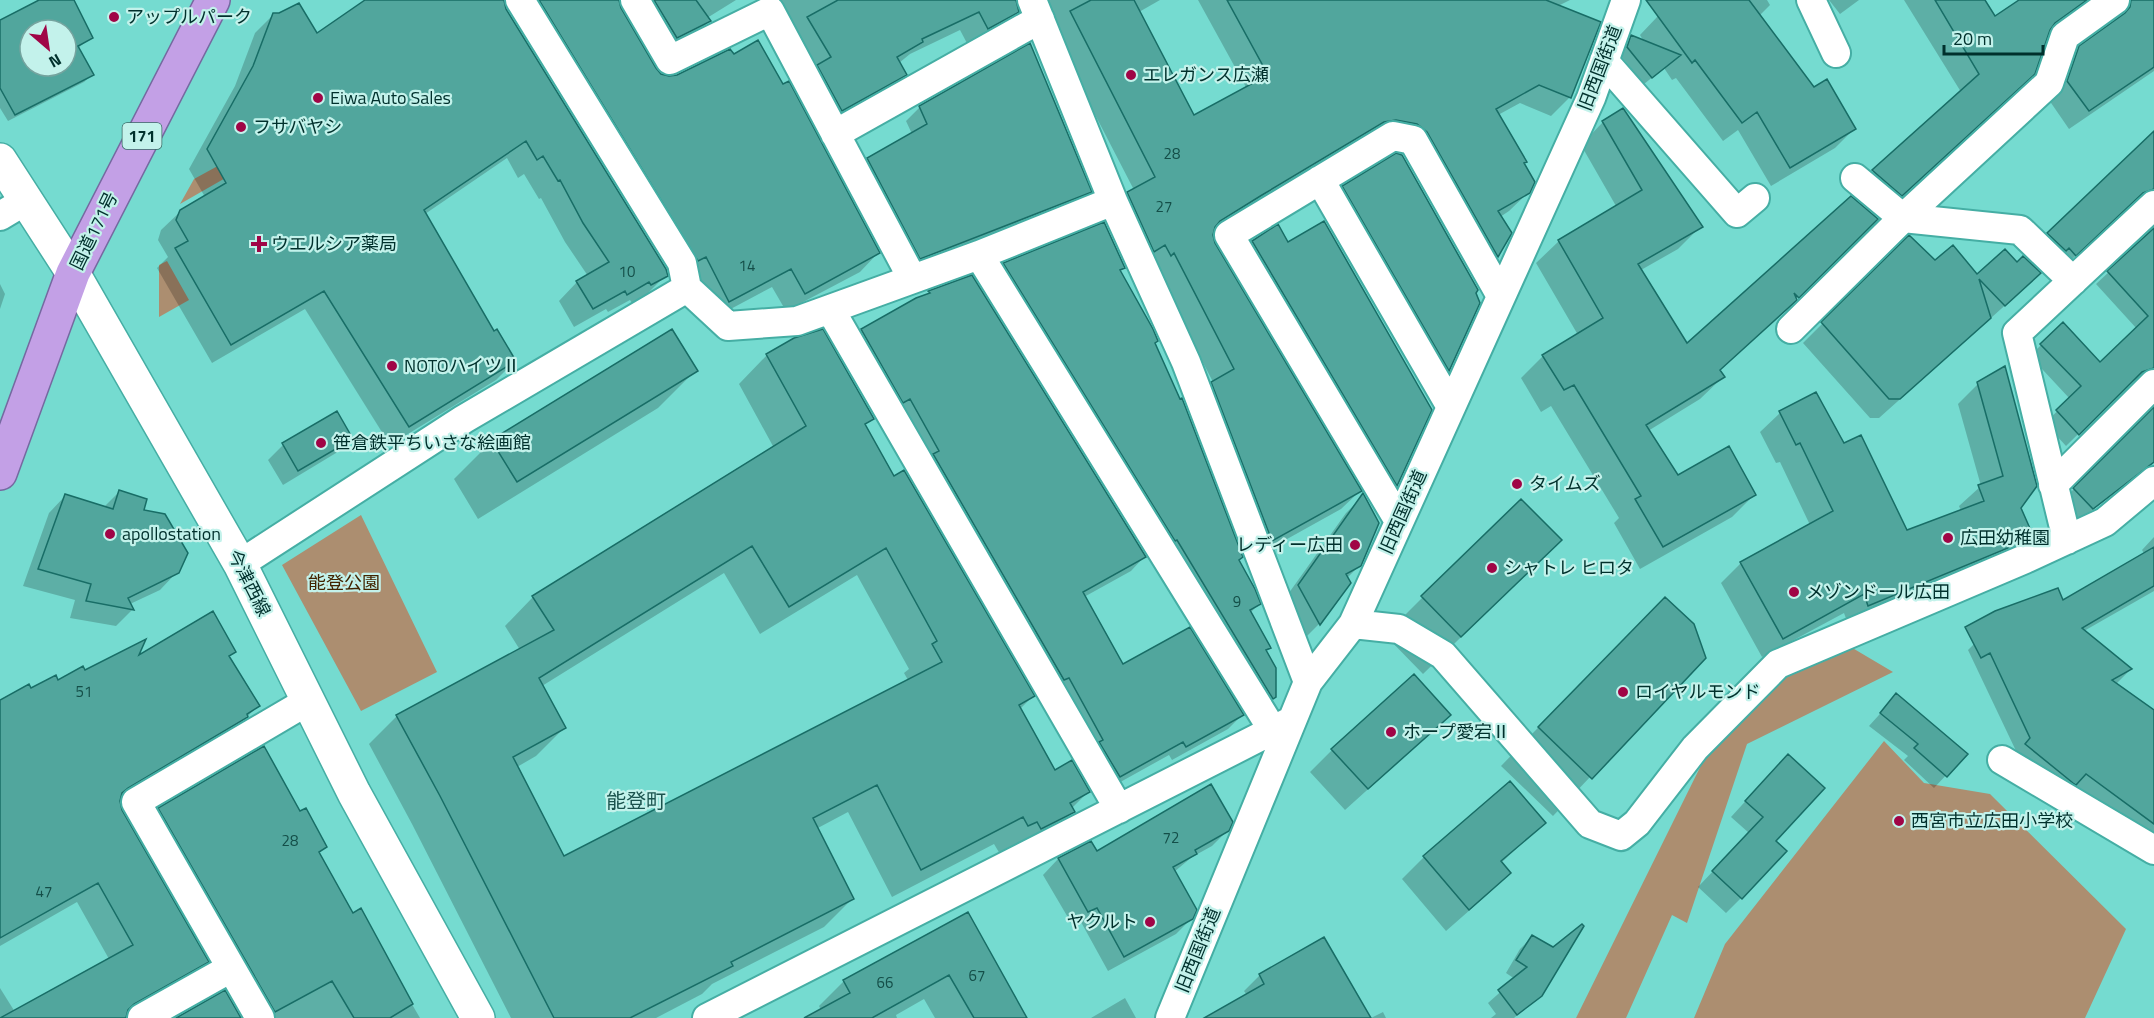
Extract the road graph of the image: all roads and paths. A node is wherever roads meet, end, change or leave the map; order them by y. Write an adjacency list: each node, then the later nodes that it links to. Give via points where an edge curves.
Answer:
1 (213, 0): 20 (highway, 国道171号 / 171)
2 (520, 0): 23 (street, via 682,264)
3 (635, 0): 10 (street, via 670,60 770,11)
4 (1626, 0): 9 (street, 旧西国街道)
5 (1811, 0): 8 (street)
6 (2115, 0): 18 (street, via 2065,36 2049,82)
7 (1036, 9): 10 (street); 15 (street)
8 (1836, 53)
9 (1604, 61): 14 (street, via 1737,213); 24 (street, 旧西国街道)
10 (835, 134): 21 (street)
11 (0, 160): 17 (street, 今津西線)
12 (1855, 178): 18 (street)
13 (1320, 180): 24 (street, via 1393,136 1413,140); 28 (street); 32 (street, via 1229,234)
14 (1755, 198)
15 (1113, 201): 19 (street); 36 (street, via 1186,362)
16 (2154, 205): 22 (street)
17 (13, 208): 20 (street, 今津西線)
18 (1903, 218): 22 (street, via 2020,230); 26 (street)
19 (979, 255): 21 (street); 38 (street)
20 (73, 273): 29 (highway, 国道171号 / 171); 34 (street, 今津西線)
21 (912, 278): 25 (street)
22 (2073, 281): 31 (street, via 2017,333)
23 (687, 288): 25 (street, via 729,327 797,321); 34 (street, via 464,419)
24 (1501, 296): 28 (street, 旧西国街道)
25 (830, 309): 40 (street)
26 (1791, 329)
27 (2154, 384): 31 (street)
28 (1450, 407): 32 (street, 旧西国街道)
29 (0, 473)
30 (2154, 481): 33 (street, via 2105,522)
31 (2053, 485): 33 (street)
32 (1399, 521): 35 (street, 旧西国街道)
33 (2067, 540): 35 (street, via 1778,664 1695,748 1637,823 1622,836 1590,824 1443,655 1399,629)
34 (240, 564): 37 (street, 今津西線)
35 (1353, 624): 36 (street, 旧西国街道)
36 (1308, 682): 38 (street, 旧西国街道)
37 (308, 701): 42 (street, via 136,802); 45 (street, 今津西線)
38 (1281, 725): 40 (street); 47 (street, 旧西国街道)
39 (2002, 760): 41 (street)
40 (1119, 809): 46 (street)
41 (2154, 850)
42 (231, 968): 43 (street); 44 (street)
43 (144, 1018)
44 (260, 1018)
45 (478, 1018)
46 (707, 1018)
47 (1170, 1018)

